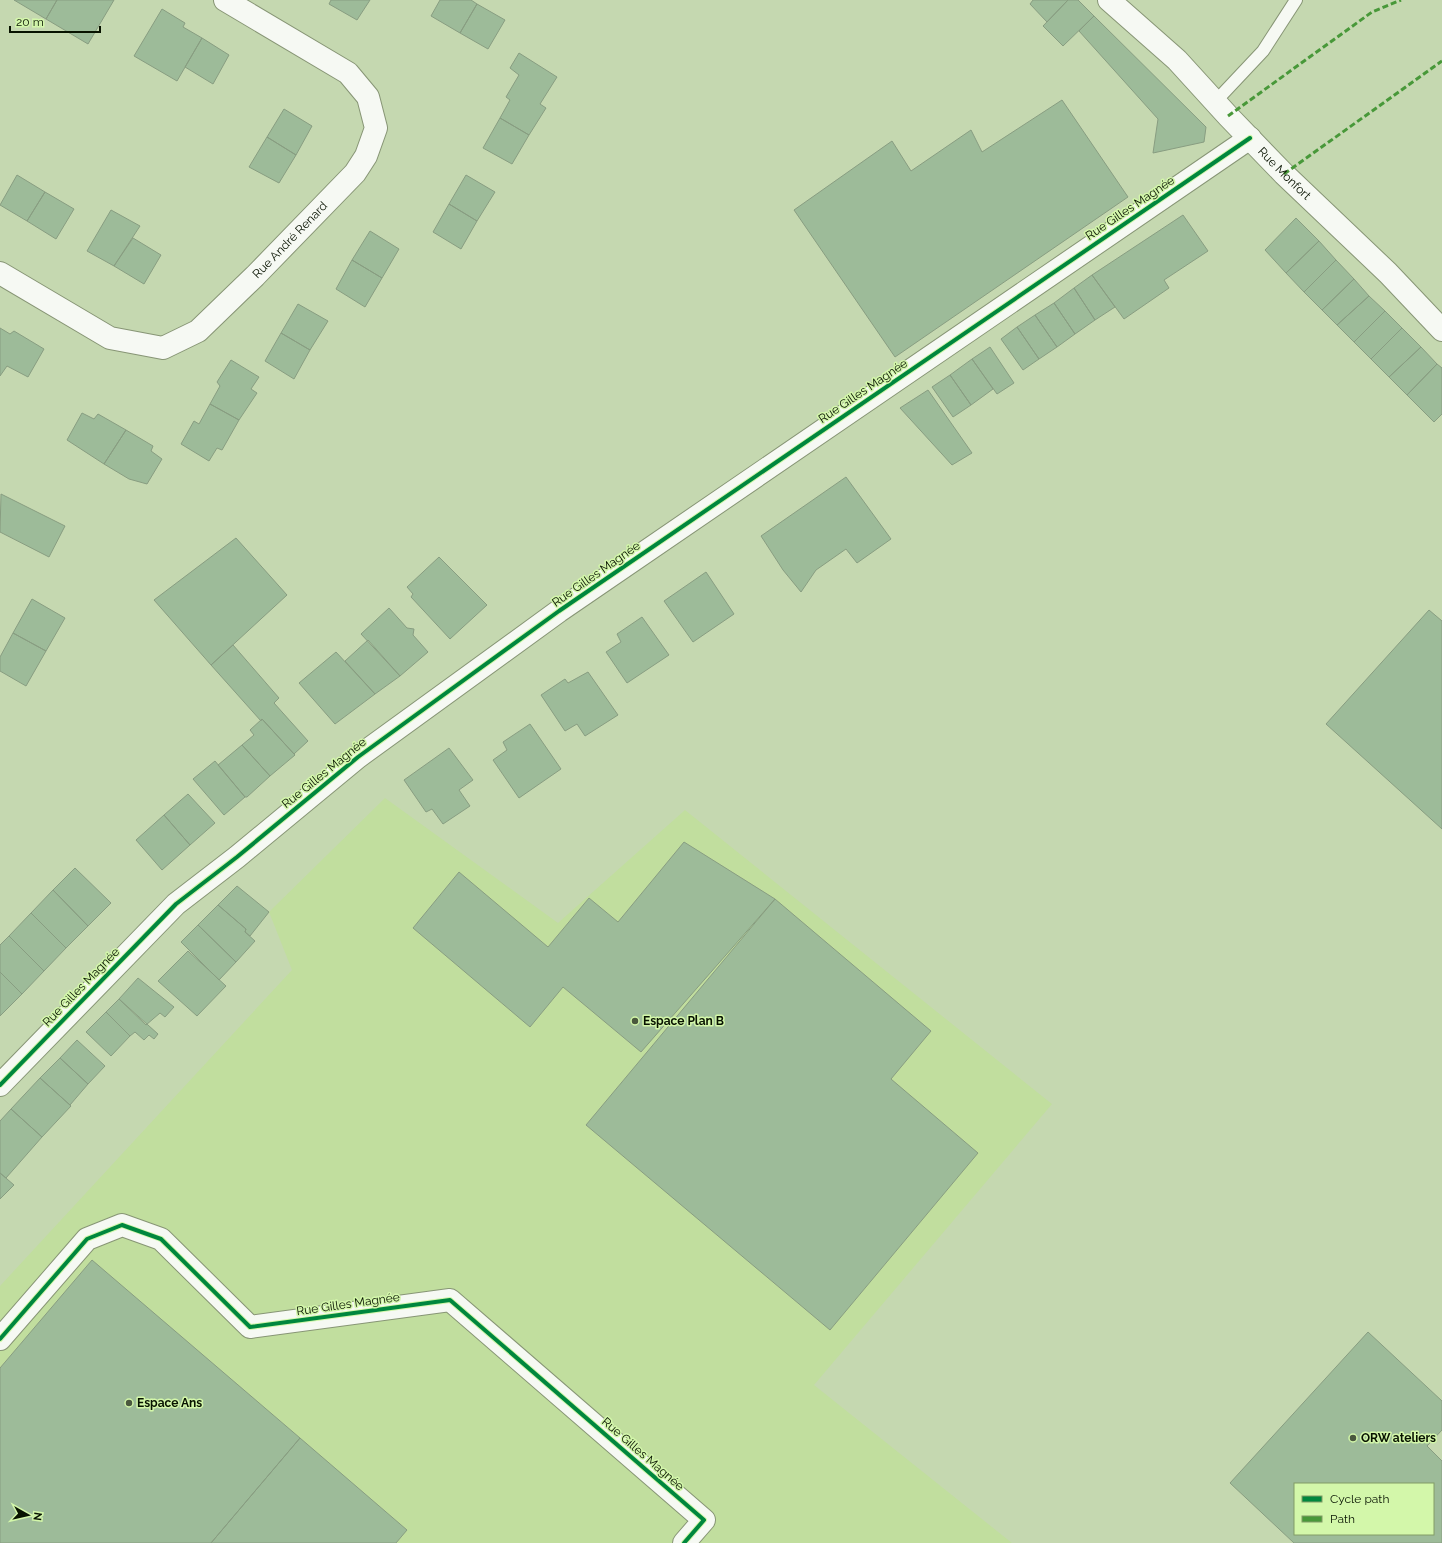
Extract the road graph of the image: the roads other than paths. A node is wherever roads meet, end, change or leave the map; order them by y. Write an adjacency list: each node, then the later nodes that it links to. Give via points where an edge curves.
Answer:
1 (225, 0): 6 (street, Rue André Renard, via 348,73 368,97 376,128 366,156 355,173 198,331 163,348 110,338)
2 (1109, 0): 4 (street, Rue Monfort, via 1176,60)
3 (1296, 0): 4 (lane, via 1263,51)
4 (1215, 102): 5 (street, Rue Monfort)
5 (1250, 138): 7 (street, Rue Monfort, via 1388,273); 8 (street, Rue Gilles Magnée, via 559,611 358,758 176,904)
6 (0, 273)
7 (1442, 330)
8 (0, 1085)
9 (0, 1339): 10 (street, Rue Gilles Magnée, via 87,1239 122,1225 161,1239 250,1327 450,1300 704,1520)
10 (684, 1543)

